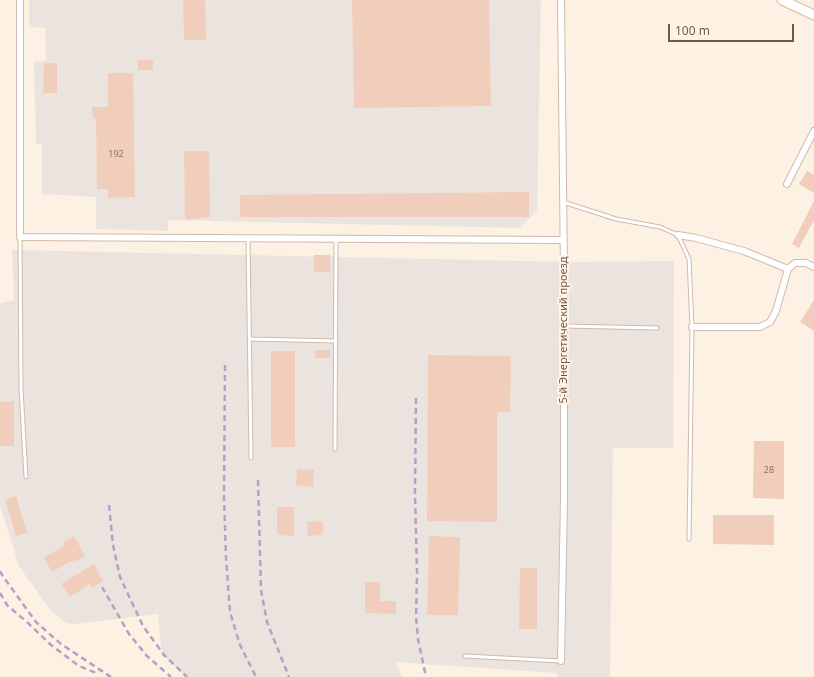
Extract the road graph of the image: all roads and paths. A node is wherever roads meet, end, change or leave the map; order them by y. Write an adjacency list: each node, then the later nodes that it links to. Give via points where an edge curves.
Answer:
1 (20, 0): 9 (street)
2 (561, 0): 7 (street, 5-й Энергетический проезд)
3 (782, 0): 4 (main road)
4 (814, 16)
5 (814, 131): 6 (street)
6 (787, 184)
7 (563, 202): 8 (lane, via 616,218 660,227); 12 (street, 5-й Энергетический проезд)
8 (678, 235): 14 (street, via 744,251); 16 (lane, via 689,259)
9 (20, 237): 10 (street); 22 (lane, via 21,389)
10 (248, 238): 11 (street); 18 (lane)
11 (336, 239): 12 (street); 19 (lane)
12 (563, 240): 15 (street, 5-й Энергетический проезд)
13 (814, 267): 14 (street, via 806,263 795,263)
14 (788, 269): 16 (street, via 776,311 770,322 760,326)
15 (563, 326): 17 (lane); 25 (street, 5-й Энергетический проезд, via 564,498)
16 (692, 327): 23 (lane)
17 (657, 328)
18 (250, 339): 19 (lane); 21 (lane)
19 (336, 341): 20 (lane)
20 (335, 449)
21 (252, 458)
22 (26, 477)
23 (689, 539)
24 (465, 656): 25 (lane)
25 (561, 661)

